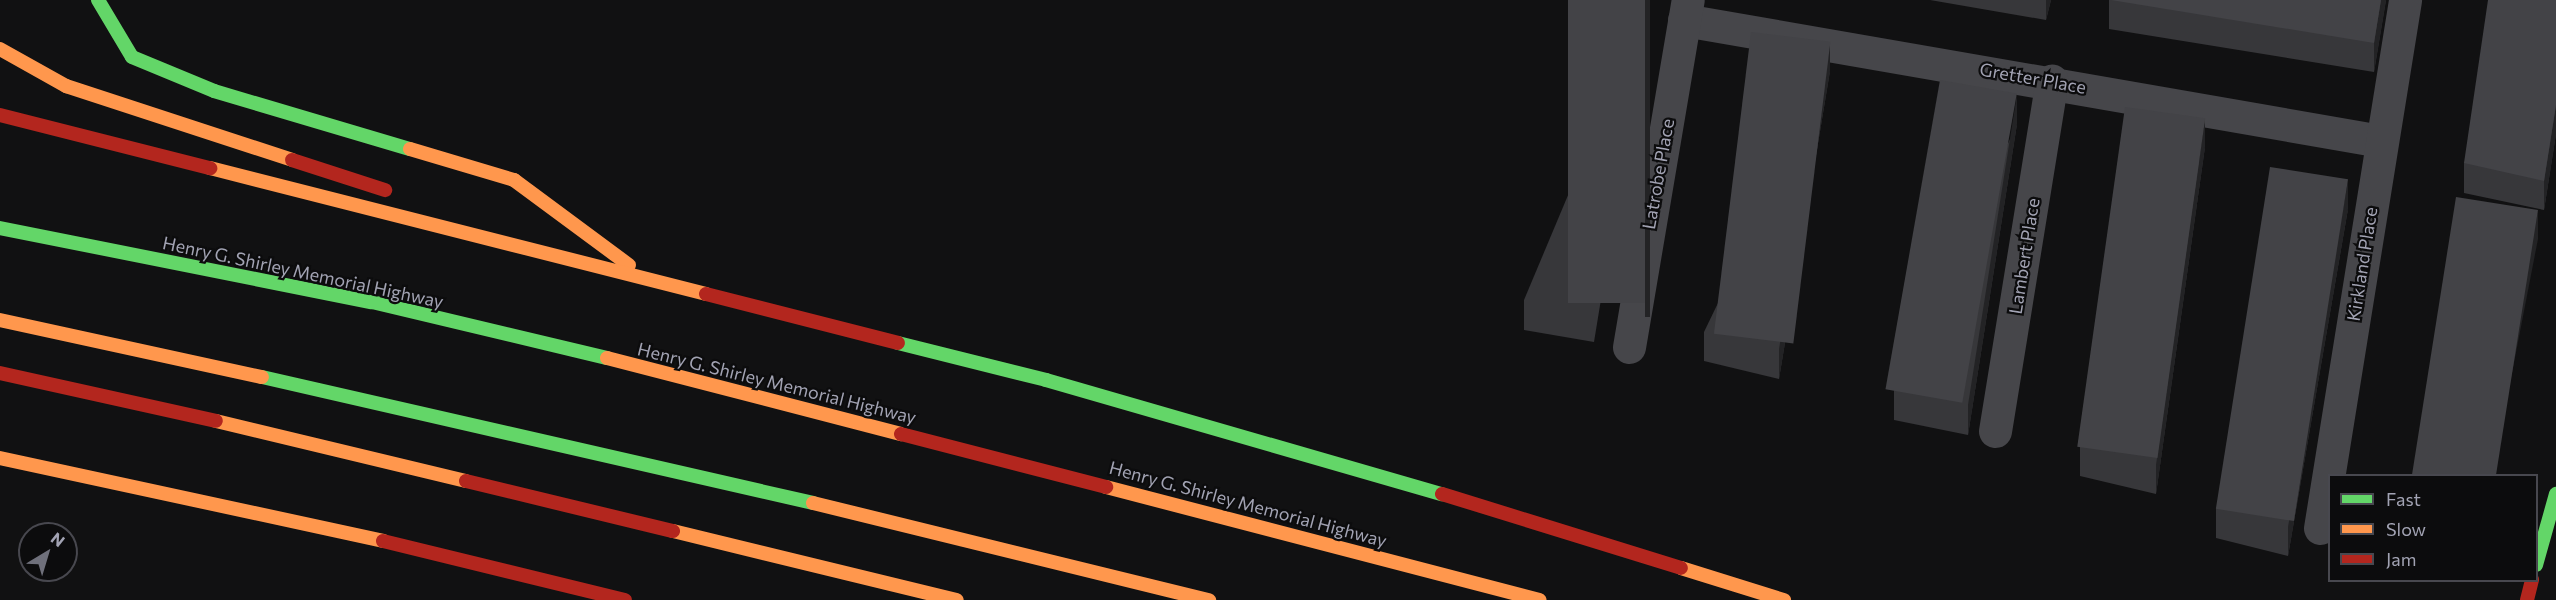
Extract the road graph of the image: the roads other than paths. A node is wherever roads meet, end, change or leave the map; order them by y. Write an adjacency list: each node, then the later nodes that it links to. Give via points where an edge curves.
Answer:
1 (98, 0): 11 (main road, via 132,57 214,91 514,180)
2 (2405, 0): 7 (street, Kirkland Place)
3 (1686, 10): 5 (street, Gretter Place); 13 (street, Latrobe Place)
4 (0, 49): 8 (main road, via 66,86)
5 (2052, 81): 7 (street, Gretter Place); 15 (street, Lambert Place)
6 (0, 115): 11 (main road)
7 (2381, 141): 17 (street, Kirkland Place)
8 (394, 193)
9 (473, 219): 11 (main road)
10 (0, 228): 26 (main road, Henry G. Shirley Memorial Highway, via 372,302 621,361)
11 (643, 275): 27 (main road, via 1046,380 1501,511)
12 (0, 320): 25 (main road, via 426,413)
13 (1629, 347)
14 (0, 373): 24 (main road, via 206,418)
15 (1995, 431)
16 (0, 458): 23 (main road, via 399,544)
17 (2329, 474)
18 (2328, 477): 20 (street, Kirkland Place)
19 (2556, 494): 21 (main road)
20 (2320, 528)
21 (2538, 558)
22 (2532, 582): 28 (main road)
23 (625, 600)
24 (957, 600)
25 (1209, 600)
26 (1539, 600)
27 (1784, 600)
28 (2527, 600)

